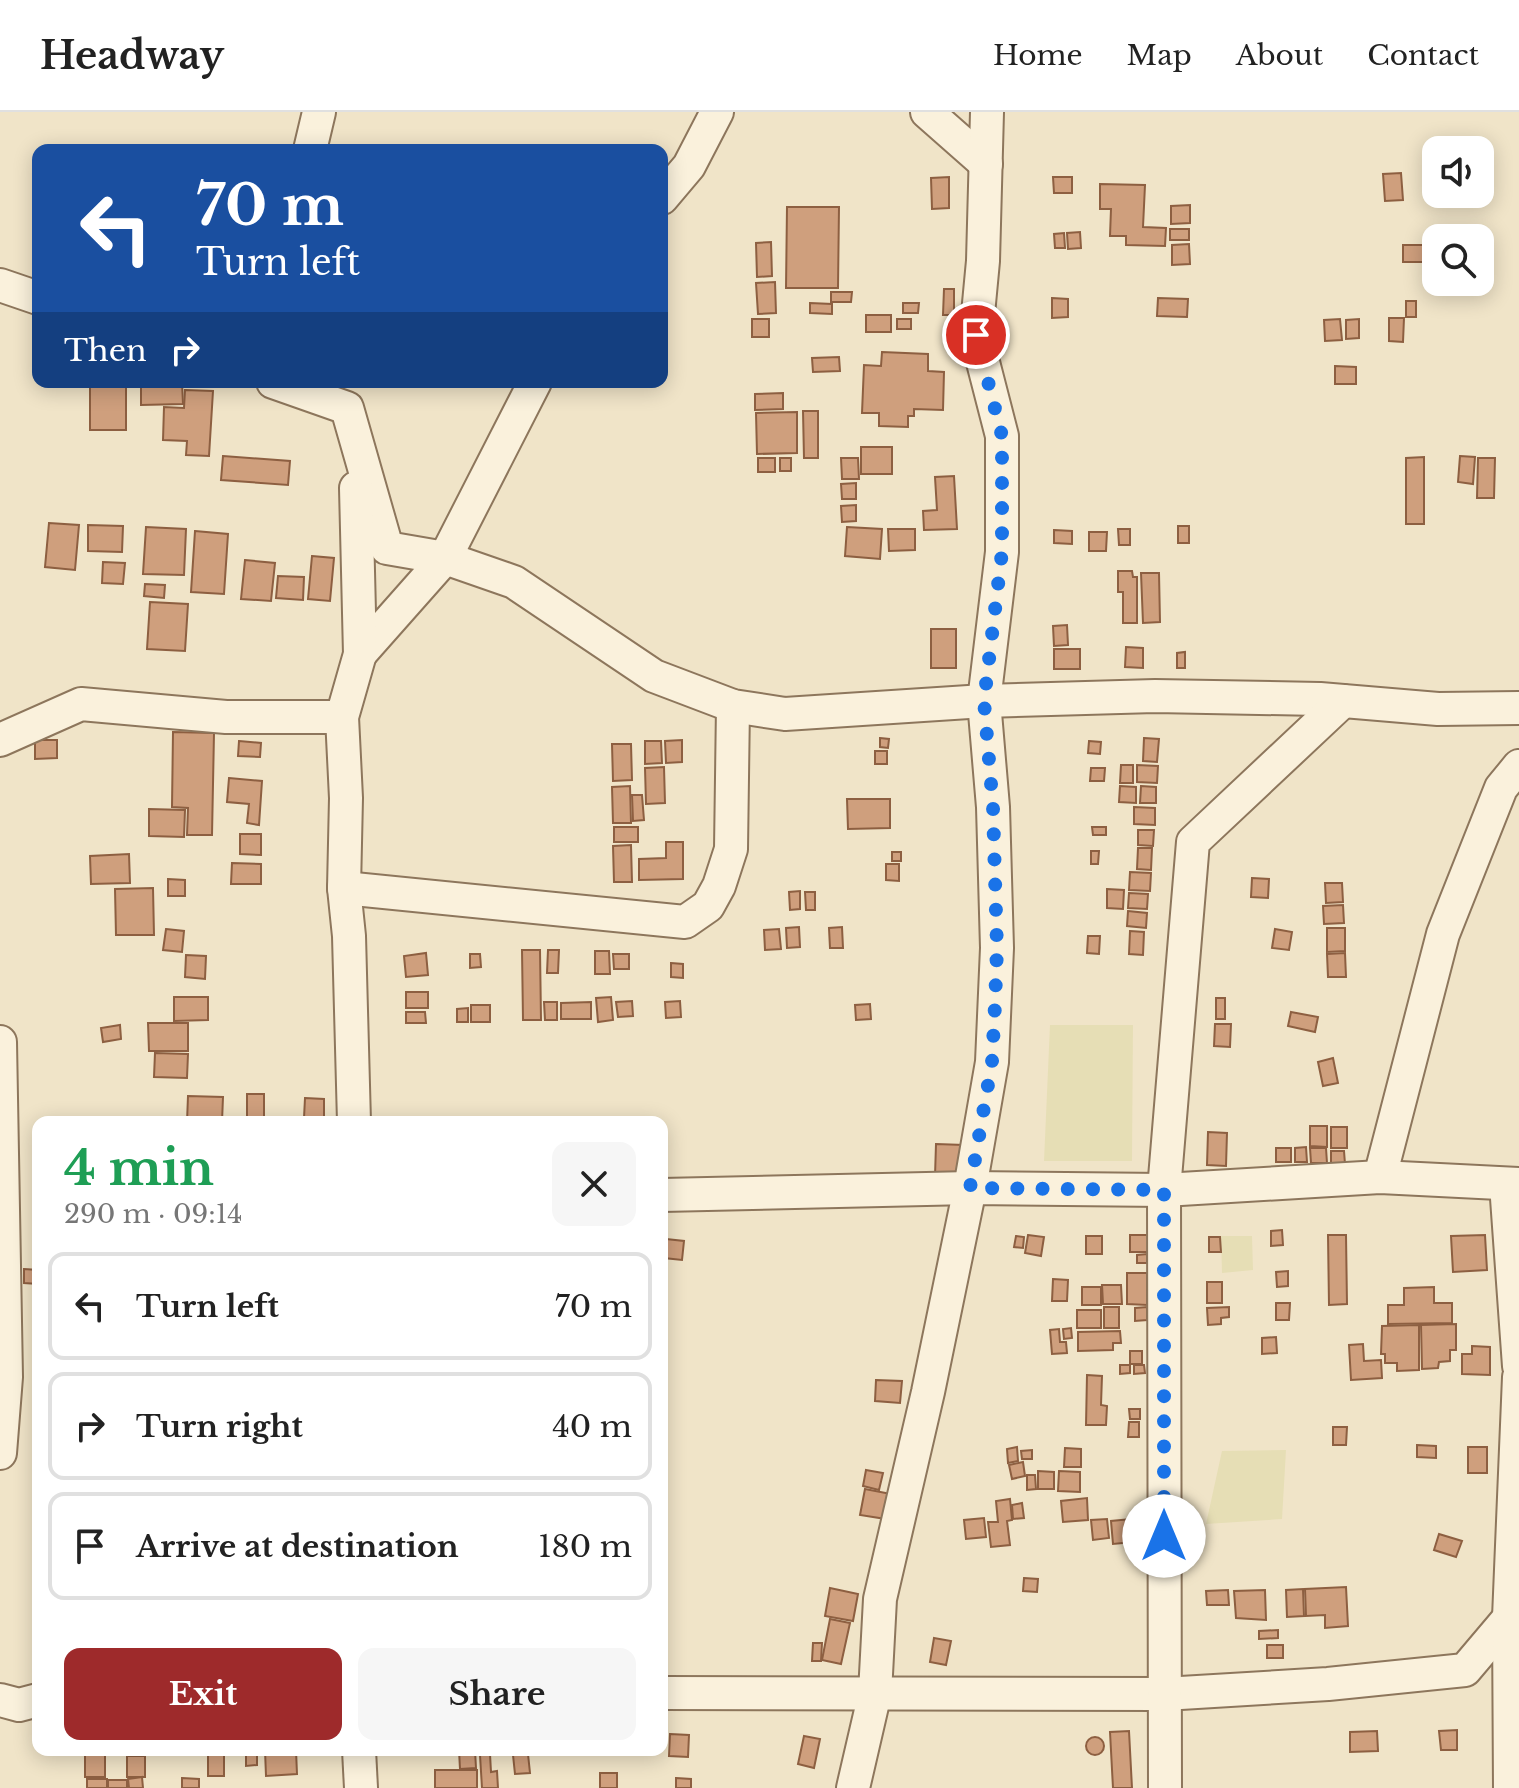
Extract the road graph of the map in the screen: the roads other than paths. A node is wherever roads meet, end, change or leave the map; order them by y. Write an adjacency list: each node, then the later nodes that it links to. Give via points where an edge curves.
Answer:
1 (319, 112): 5 (street)
2 (717, 112): 7 (street, via 689,166)
3 (927, 112): 6 (street)
4 (987, 112): 6 (street)
5 (311, 144)
6 (986, 164): 15 (street, via 976,335 1002,436 1002,552)
7 (668, 191)
8 (0, 285): 9 (street)
9 (32, 296)
10 (306, 388): 12 (street)
11 (532, 388): 13 (street)
12 (345, 395): 13 (street, via 387,548); 14 (street, via 358,512)
13 (445, 558): 14 (street); 17 (street, via 514,582 654,676)
14 (360, 654): 19 (street)
15 (984, 701): 16 (street, via 1155,696); 17 (street, via 785,714); 27 (street, via 997,948 992,1062)
16 (1343, 701): 18 (street, via 1438,709); 28 (street, via 1193,842)
17 (733, 706): 22 (street, via 731,849 708,906 685,922)
18 (1519, 708)
19 (342, 717): 20 (street, via 226,717 81,704); 22 (street)
20 (0, 740)
21 (1519, 766): 25 (street, via 1501,788 1443,934)
22 (344, 888): 24 (street)
23 (0, 1042): 32 (street, via 6,1377)
24 (354, 1116)
25 (1380, 1177): 26 (street); 28 (street)
26 (1513, 1184): 30 (street)
27 (970, 1188): 28 (street); 29 (street); 35 (street, via 880,1599)
28 (1164, 1190): 36 (street)
29 (668, 1195)
30 (1519, 1366)
31 (1519, 1377): 33 (street)
32 (0, 1453)
33 (1514, 1618): 36 (street, via 1465,1670); 43 (street)
34 (668, 1693): 35 (street)
35 (875, 1693): 36 (street); 41 (street)
36 (1164, 1694): 42 (street)
37 (0, 1700): 38 (street, via 19,1705)
38 (32, 1702)
39 (359, 1756): 40 (street)
40 (361, 1788)
41 (853, 1788)
42 (1165, 1788)
43 (1510, 1788)

